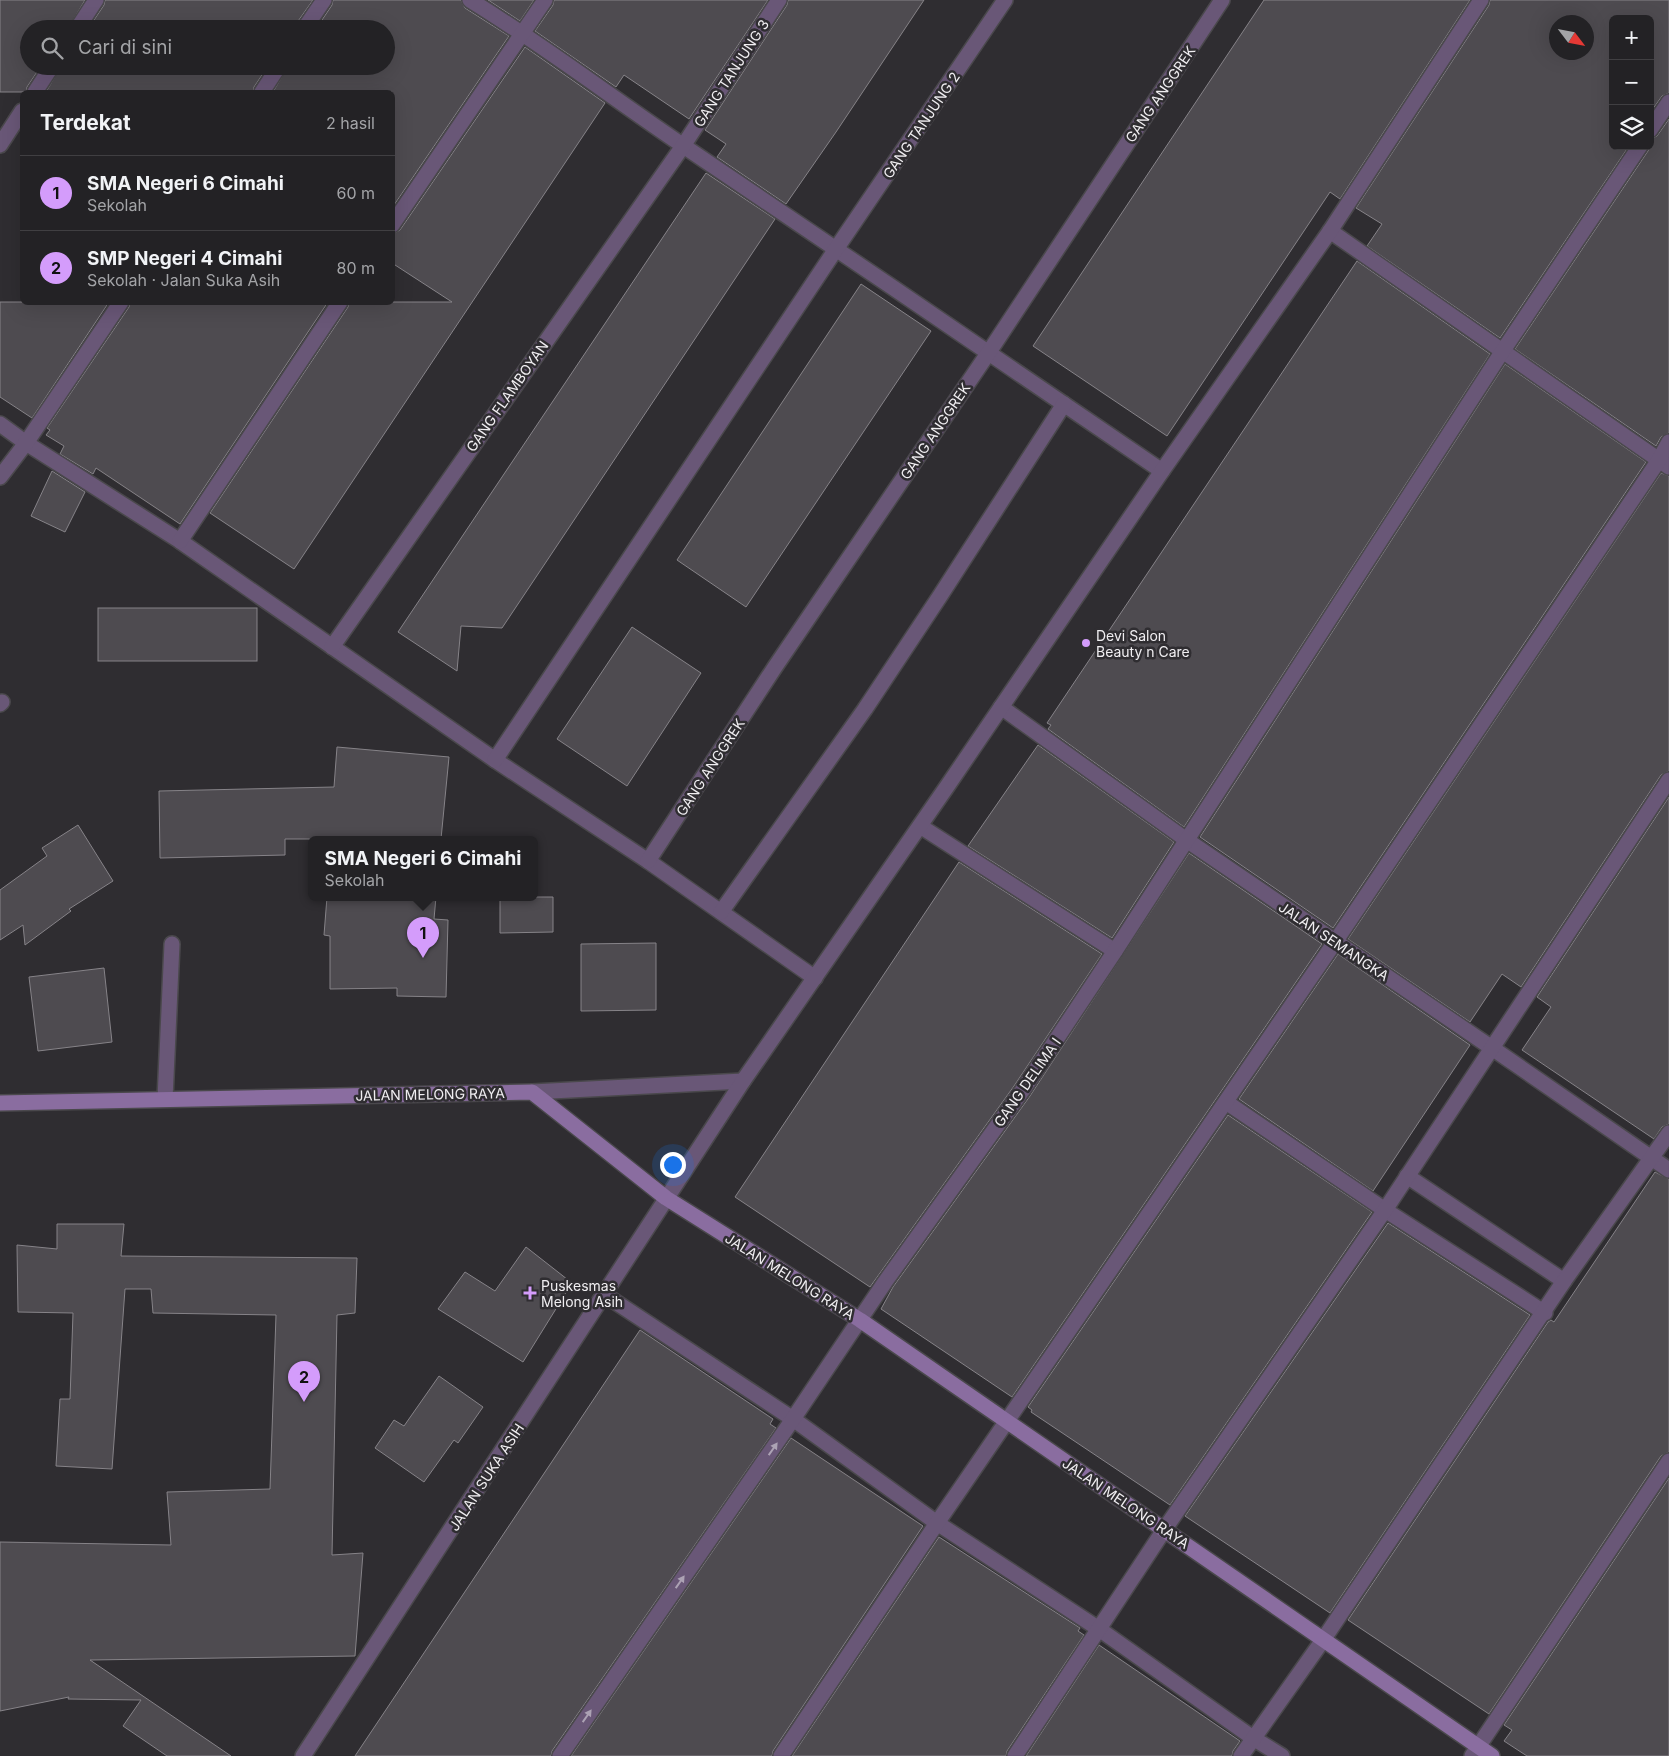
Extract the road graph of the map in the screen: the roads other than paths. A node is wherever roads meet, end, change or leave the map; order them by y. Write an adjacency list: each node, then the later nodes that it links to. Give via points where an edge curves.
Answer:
1 (96, 0): 9 (street)
2 (324, 0): 10 (street)
3 (470, 0): 11 (street)
4 (544, 0): 11 (street)
5 (779, 0): 20 (street, GANG TANJUNG 3)
6 (1006, 0): 24 (street, GANG TANJUNG 2)
7 (1222, 0): 27 (street, GANG ANGGREK)
8 (1481, 0): 23 (street, JALAN SUKA ASIH)
9 (83, 20)
10 (310, 20)
11 (522, 32): 20 (street); 22 (street)
12 (46, 75): 14 (street)
13 (273, 75): 15 (street)
14 (36, 90)
15 (263, 90)
16 (1669, 102): 18 (street)
17 (20, 114): 19 (street)
18 (1654, 124)
19 (0, 145)
20 (683, 146): 24 (street); 37 (street, GANG FLAMBOYAN)
21 (1637, 150): 28 (street, GANG DELIMA I)
22 (395, 221)
23 (1330, 231): 28 (street); 34 (street, JALAN SUKA ASIH)
24 (836, 249): 27 (street); 39 (street, GANG TANJUNG 2)
25 (118, 305): 32 (street)
26 (338, 305): 36 (street)
27 (989, 352): 29 (street); 43 (street, GANG ANGGREK)
28 (1502, 352): 33 (street); 42 (street, GANG DELIMA I)
29 (1064, 404): 34 (street); 44 (street, via 864,709)
30 (0, 424): 32 (street)
31 (1669, 442): 33 (street)
32 (26, 443): 35 (street); 36 (street)
33 (1664, 464): 45 (street)
34 (1162, 471): 38 (street, JALAN SUKA ASIH)
35 (0, 477)
36 (180, 541): 37 (street)
37 (332, 647): 39 (street)
38 (1001, 707): 41 (street, JALAN SUKA ASIH); 42 (street, JALAN SEMANGKA)
39 (495, 760): 43 (street)
40 (1669, 780): 49 (street)
41 (920, 826): 47 (street); 48 (street, JALAN SUKA ASIH)
42 (1188, 841): 45 (street, JALAN SEMANGKA); 47 (street, GANG DELIMA I)
43 (648, 861): 44 (street)
44 (720, 912): 48 (street)
45 (1335, 942): 49 (street, JALAN SEMANGKA); 53 (street)
46 (172, 944): 52 (street)
47 (1116, 951): 64 (street, GANG DELIMA I)
48 (815, 978): 50 (street, JALAN SUKA ASIH)
49 (1492, 1048): 56 (street, JALAN SEMANGKA); 58 (street)
50 (743, 1081): 51 (street); 59 (street, JALAN SUKA ASIH)
51 (532, 1092): 52 (main road, JALAN MELONG RAYA); 59 (main road, JALAN MELONG RAYA)
52 (165, 1099): 54 (main road, JALAN MELONG RAYA)
53 (1226, 1102): 60 (street); 66 (street)
54 (0, 1103)
55 (1669, 1133): 56 (street)
56 (1652, 1159): 57 (street, JALAN SEMANGKA); 61 (street)
57 (1669, 1170)
58 (1407, 1176): 60 (street); 61 (street)
59 (666, 1198): 62 (street, JALAN SUKA ASIH); 64 (main road, JALAN MELONG RAYA)
60 (1385, 1210): 63 (street); 69 (street)
61 (1564, 1281): 63 (street)
62 (605, 1295): 65 (street); 74 (street, JALAN SUKA ASIH)
63 (1544, 1313): 71 (street)
64 (860, 1320): 65 (street, GANG DELIMA I); 66 (main road, JALAN MELONG RAYA)
65 (793, 1419): 68 (street); 75 (street, GANG DELIMA I, one-way to 65)
66 (1007, 1422): 68 (street); 69 (main road, JALAN MELONG RAYA)
67 (1669, 1461): 73 (street)
68 (937, 1523): 70 (street); 76 (street)
69 (1164, 1530): 70 (street); 71 (main road, JALAN MELONG RAYA)
70 (1099, 1629): 72 (street); 77 (street)
71 (1324, 1640): 72 (street); 73 (main road, JALAN MELONG RAYA)
72 (1253, 1738): 78 (street); 79 (street)
73 (1475, 1751): 80 (main road, JALAN MELONG RAYA)
74 (304, 1756)
75 (560, 1756)
76 (782, 1756)
77 (1015, 1756)
78 (1241, 1756)
79 (1282, 1756)
80 (1492, 1756)

